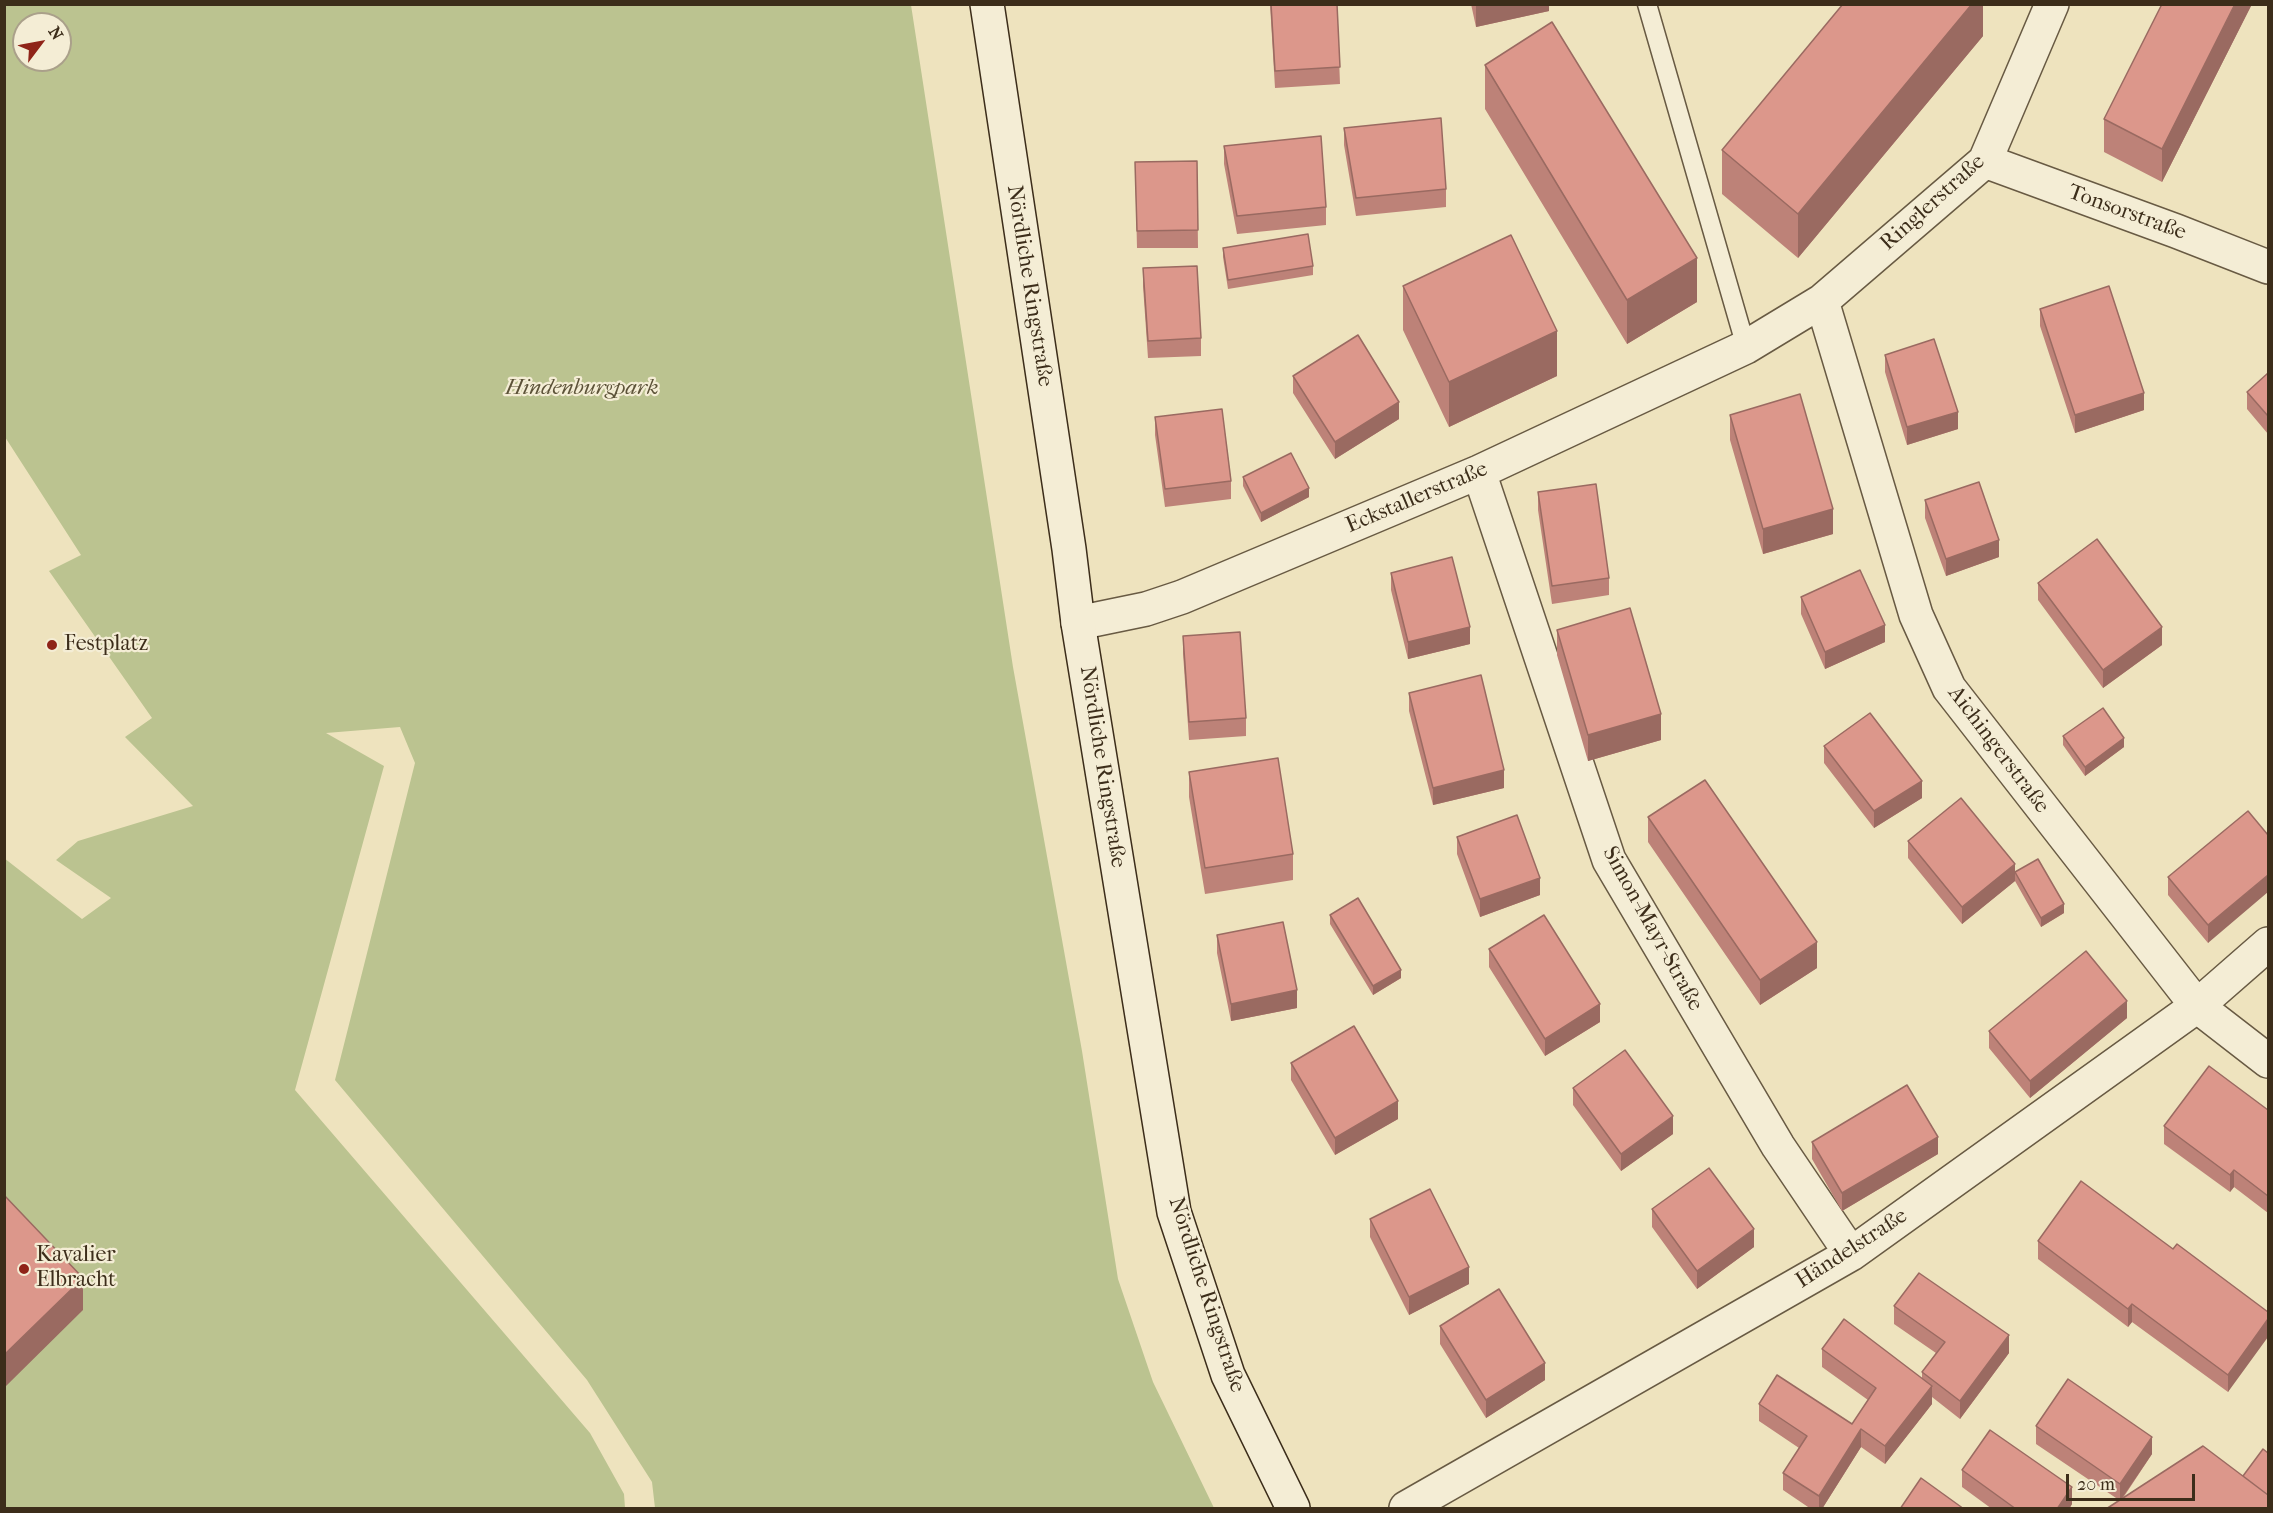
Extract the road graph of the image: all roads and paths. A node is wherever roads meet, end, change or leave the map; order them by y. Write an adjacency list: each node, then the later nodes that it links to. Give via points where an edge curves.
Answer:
1 (987, 4): 9 (street, Nördliche Ringstraße)
2 (1647, 4): 7 (lane)
3 (2052, 4): 4 (street, Ringlerstraße)
4 (1985, 161): 5 (street, Tonsorstraße); 6 (street, Ringlerstraße)
5 (2268, 267)
6 (1822, 302): 7 (street, Ringlerstraße); 11 (street, Aichingerstraße, via 1916,615 1949,688)
7 (1746, 346): 8 (street, Eckstallerstraße)
8 (1479, 472): 9 (street, Eckstallerstraße, via 1182,597); 13 (street, Simon-Mayr-Straße, via 1609,860 1778,1146)
9 (1078, 623): 14 (street, Nördliche Ringstraße, via 1174,1212 1228,1375)
10 (2268, 945): 11 (street, Händelstraße)
11 (2197, 1006): 12 (street, Aichingerstraße); 13 (street, Händelstraße)
12 (2268, 1061)
13 (1851, 1254): 15 (street, Händelstraße)
14 (1293, 1509)
15 (1406, 1509)

